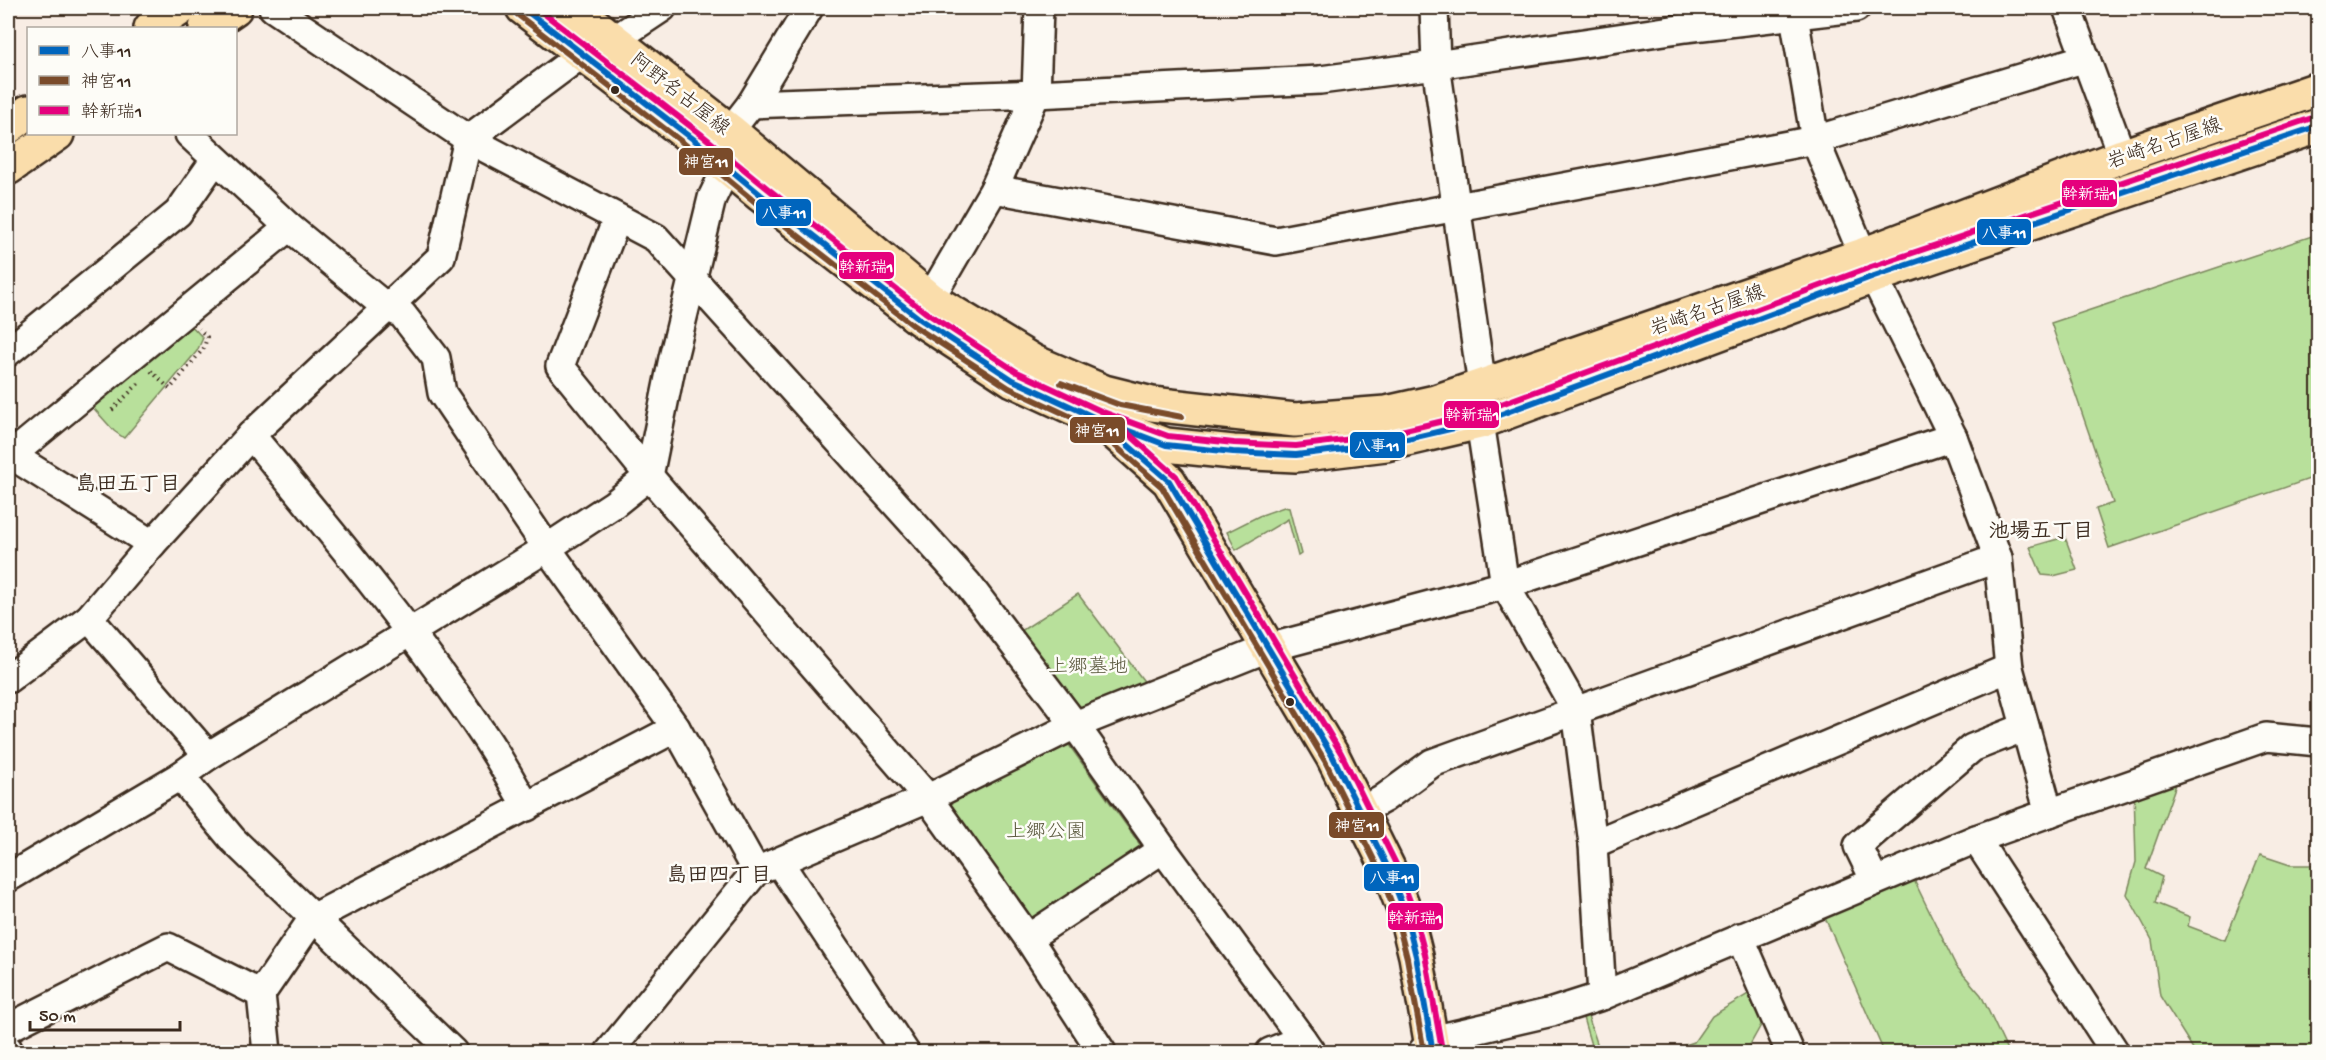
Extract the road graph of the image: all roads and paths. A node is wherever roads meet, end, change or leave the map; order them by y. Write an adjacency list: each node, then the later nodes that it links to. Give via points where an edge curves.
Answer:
1 (181, 8): 14 (main road)
2 (235, 8): 15 (main road)
3 (273, 8): 29 (street)
4 (523, 8): 17 (main road, 阿野名古屋線)
5 (573, 8): 16 (main road, 阿野名古屋線)
6 (662, 8): 16 (street)
7 (809, 8): 22 (street)
8 (1039, 8): 21 (street)
9 (1434, 8): 19 (street)
10 (1856, 8): 12 (street)
11 (2067, 8): 18 (street)
12 (1794, 16): 13 (street); 30 (street)
13 (1684, 18): 19 (street)
14 (152, 27)
15 (207, 27)
16 (614, 40): 26 (main road, 阿野名古屋線)
17 (582, 54): 29 (street); 33 (main road, 阿野名古屋線)
18 (2086, 58): 30 (street); 31 (street)
19 (1436, 65): 21 (street, via 1320,80); 36 (street)
20 (2319, 89): 31 (main road, 岩崎名古屋線)
21 (1036, 94): 22 (street); 35 (street)
22 (751, 104): 26 (street)
23 (27, 113): 24 (main road)
24 (8, 126)
25 (2319, 126): 39 (main road, 岩崎名古屋線)
26 (730, 131): 33 (street); 41 (main road, 阿野名古屋線)
27 (56, 135): 34 (main road)
28 (190, 135): 32 (street)
29 (468, 139): 37 (street); 42 (street, via 441,257)
30 (1815, 140): 36 (street); 39 (street)
31 (2122, 156): 39 (main road, 岩崎名古屋線)
32 (215, 160): 38 (street); 44 (street, via 178,213)
33 (727, 166): 40 (street, via 712,198); 50 (main road, 阿野名古屋線, via 920,319 1013,380)
34 (8, 168)
35 (994, 189): 36 (street, via 1276,242); 41 (street)
36 (1455, 208): 47 (street)
37 (617, 219): 40 (street, via 656,238); 56 (street, via 560,366)
38 (289, 227): 42 (street); 43 (street)
39 (1869, 265): 47 (main road, 岩崎名古屋線); 51 (main road, 岩崎名古屋線); 53 (street)
40 (692, 278): 56 (street); 68 (street, via 968,583)
41 (930, 299): 48 (main road, 阿野名古屋線, via 1035,362 1104,392)
42 (386, 307): 52 (street); 59 (street, via 402,314 436,357 442,393)
43 (184, 313): 46 (path, via 207,338 204,348 170,389); 55 (street)
44 (8, 352)
45 (160, 364): 46 (path)
46 (151, 371): 49 (path)
47 (1482, 386): 48 (main road, 岩崎名古屋線, via 1386,413 1295,420)
48 (1183, 408): 54 (main road, 阿野名古屋線)
49 (112, 410)
50 (1100, 420): 54 (main road, 阿野名古屋線); 57 (main road, 阿野名古屋線)
51 (1480, 422): 54 (main road, 岩崎名古屋線, via 1386,444 1296,454); 61 (street)
52 (251, 435): 58 (street); 63 (street)
53 (1953, 437): 60 (street); 61 (street)
54 (1166, 445): 57 (main road, 阿野名古屋線)
55 (9, 455): 58 (street)
56 (649, 476): 59 (street); 74 (street)
57 (1169, 481): 64 (main road, 阿野名古屋線)
58 (152, 544): 62 (street)
59 (547, 548): 63 (street); 70 (street)
60 (1998, 558): 65 (street); 67 (street)
61 (1506, 585): 64 (street); 67 (street)
62 (89, 618): 66 (street); 72 (street)
63 (409, 632): 72 (street); 75 (street, via 486,737)
64 (1268, 648): 68 (street); 76 (main road, 阿野名古屋線, via 1334,756)
65 (2009, 668): 69 (street); 79 (street)
66 (8, 679)
67 (1576, 710): 76 (street, via 1432,763); 79 (street)
68 (1076, 725): 74 (street); 80 (street)
69 (2025, 727): 77 (street); 83 (street, via 1972,748 1858,846)
70 (676, 728): 75 (street); 81 (street)
71 (2319, 742): 77 (street, via 2266,737)
72 (208, 756): 73 (street)
73 (180, 776): 82 (street); 84 (street, via 233,840)
74 (928, 798): 81 (street); 86 (street)
75 (527, 807): 84 (street)
76 (1361, 811): 91 (main road, 阿野名古屋線, via 1405,912)
77 (2049, 813): 78 (street)
78 (1976, 839): 83 (street); 99 (street)
79 (1593, 844): 88 (street)
80 (1162, 849): 86 (street); 90 (street)
81 (768, 866): 94 (street); 95 (street)
82 (8, 878)
83 (1875, 881): 85 (street)
84 (314, 918): 87 (street); 93 (street)
85 (1740, 937): 88 (street); 98 (street)
86 (1028, 938): 96 (street)
87 (261, 994): 89 (street, via 168,947); 92 (street)
88 (1602, 996): 91 (street)
89 (8, 1028)
90 (1306, 1046): 97 (street)
91 (1429, 1048)
92 (267, 1053)
93 (453, 1053)
94 (609, 1053)
95 (905, 1053)
96 (1102, 1053)
97 (1270, 1053)
98 (1790, 1053)
99 (2115, 1053)

